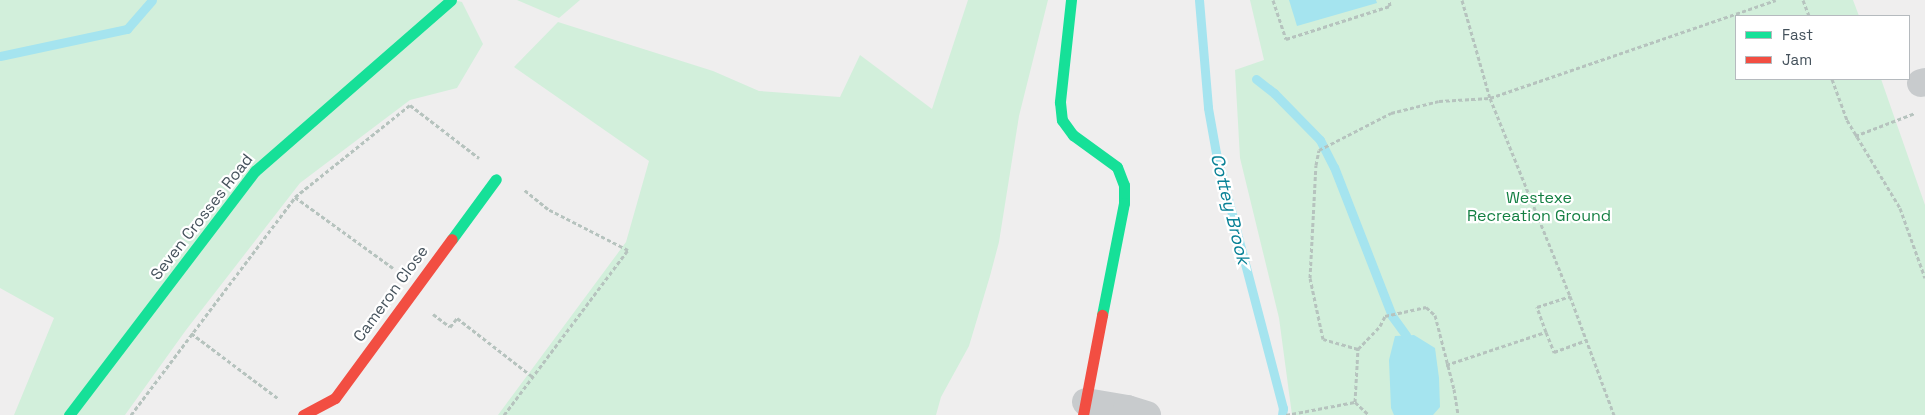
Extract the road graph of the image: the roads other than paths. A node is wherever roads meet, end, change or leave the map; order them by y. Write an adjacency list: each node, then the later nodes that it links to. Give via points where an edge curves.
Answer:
1 (451, 0): 5 (street, Seven Crosses Road, via 255,170)
2 (1071, 0): 4 (street, via 1060,102 1062,120 1073,135 1117,167 1124,185 1124,203)
3 (496, 179): 6 (street, Cameron Close, via 335,398)
4 (1085, 408): 7 (street, via 1127,409)
5 (69, 415)
6 (303, 415)
7 (1147, 415)

